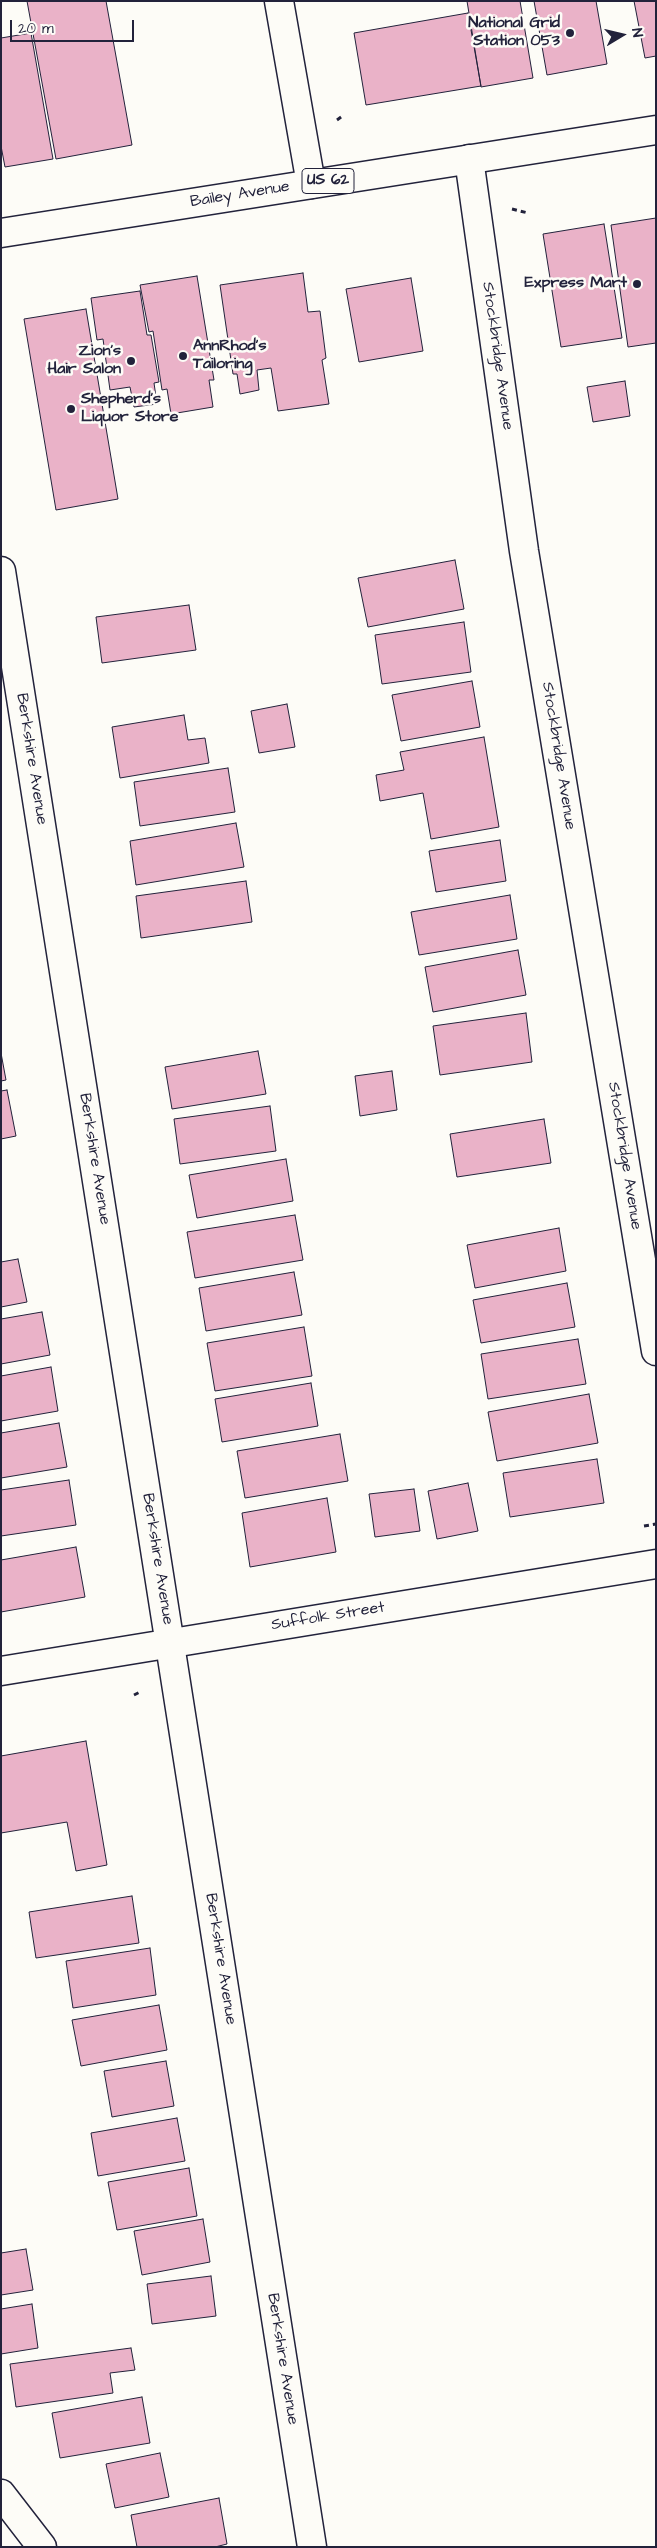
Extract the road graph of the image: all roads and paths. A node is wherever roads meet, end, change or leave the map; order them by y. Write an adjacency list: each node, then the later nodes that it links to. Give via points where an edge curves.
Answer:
1 (279, 1): 6 (street)
2 (344, 115): 3 (path)
3 (337, 120)
4 (656, 130): 5 (street, Bailey Avenue / US 62)
5 (469, 159): 6 (street, Bailey Avenue / US 62); 11 (street, Stockbridge Avenue, via 524,551)
6 (311, 184): 9 (street, Bailey Avenue / US 62)
7 (511, 208): 8 (path)
8 (528, 214)
9 (1, 233)
10 (1, 571): 15 (street, Berkshire Avenue)
11 (656, 1351)
12 (656, 1524): 13 (path)
13 (644, 1526)
14 (656, 1564): 15 (street, Suffolk Street)
15 (170, 1642): 16 (street, Suffolk Street); 19 (street, Berkshire Avenue)
16 (1, 1671)
17 (1, 2494): 18 (street)
18 (42, 2547)
19 (312, 2547)

